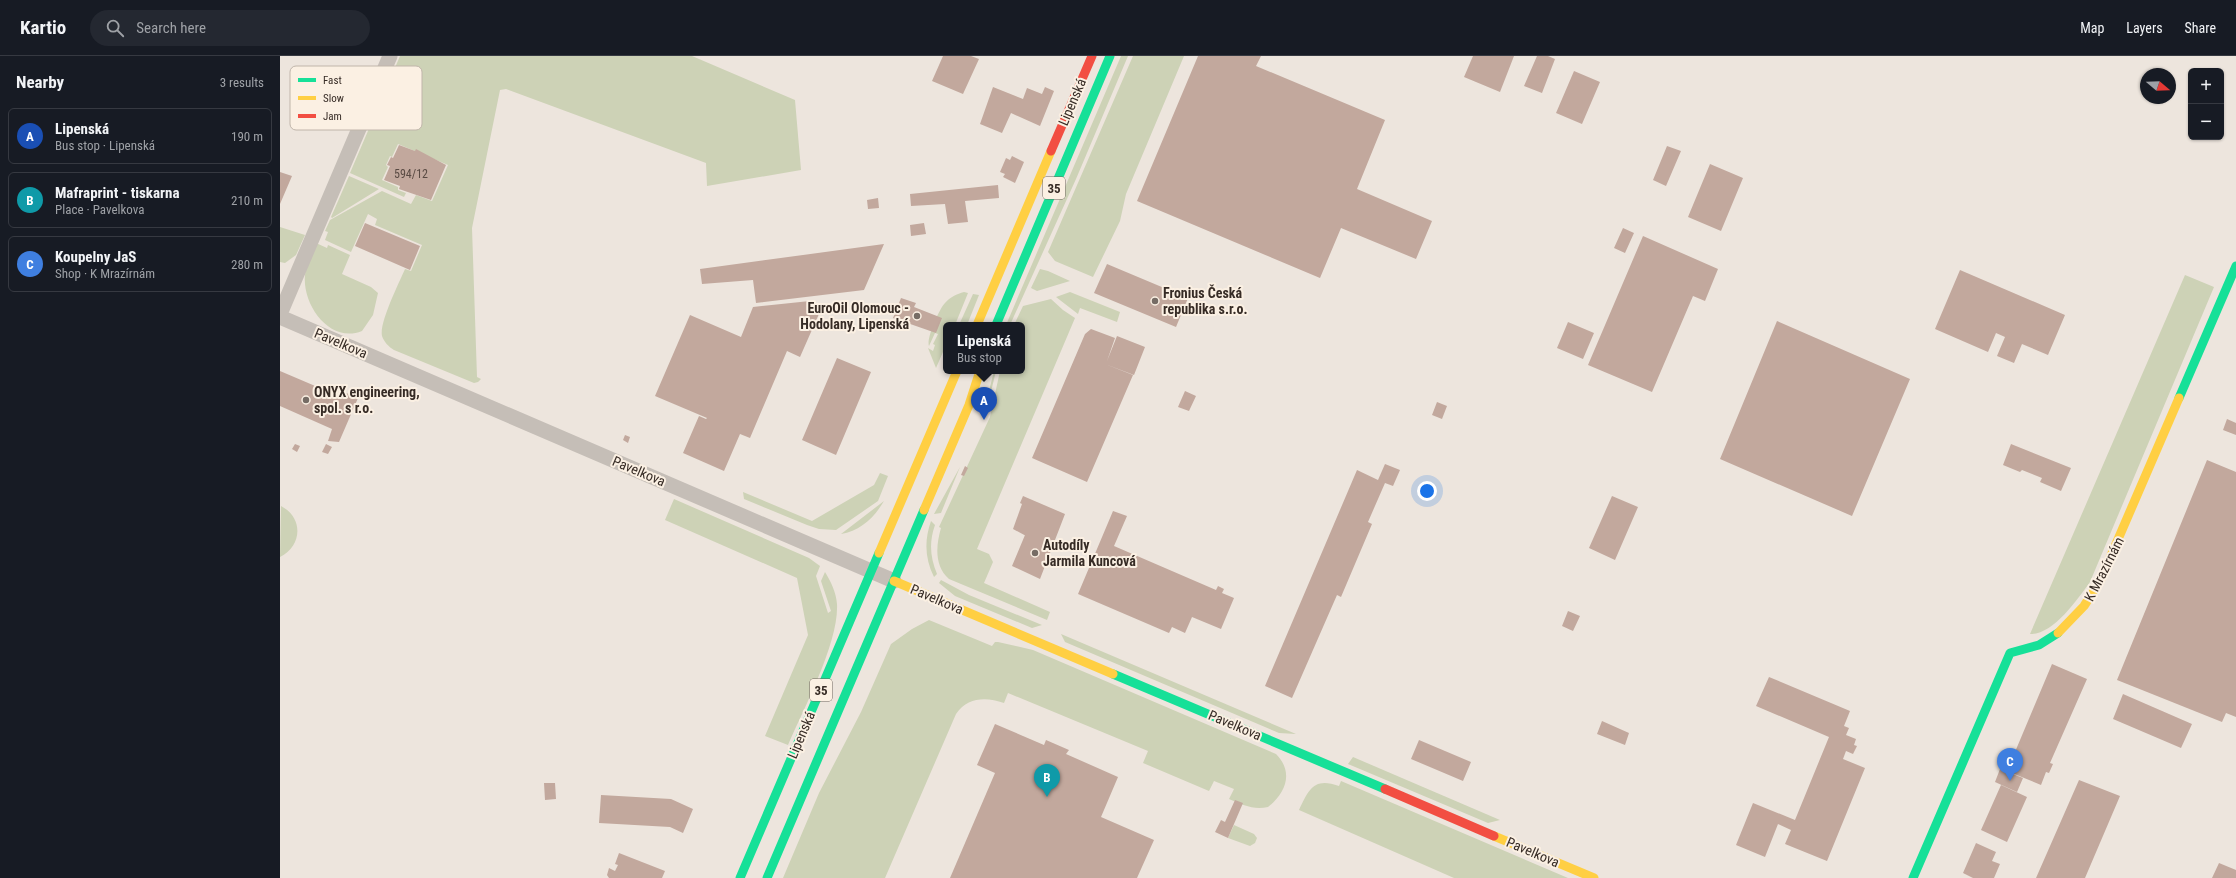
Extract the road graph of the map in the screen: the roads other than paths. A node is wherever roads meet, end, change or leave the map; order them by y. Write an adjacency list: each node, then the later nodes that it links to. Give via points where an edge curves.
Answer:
1 (390, 56): 4 (street, Pavelkova)
2 (1092, 56): 8 (main road, Lipenská / 35)
3 (1110, 56): 9 (main road, Lipenská / 35)
4 (386, 66)
5 (359, 130): 7 (street, Pavelkova)
6 (2236, 266): 17 (main road, K Mrazírnám, via 2100,581 2084,607 2067,626 2033,648 2010,653)
7 (280, 316): 12 (street, Pavelkova)
8 (978, 322)
9 (997, 322)
10 (956, 374): 12 (main road, Lipenská / 35)
11 (979, 374): 13 (main road, Lipenská / 35, via 969,405)
12 (872, 571): 13 (street, Pavelkova); 14 (main road, Lipenská / 35)
13 (894, 581): 15 (main road, Lipenská / 35); 16 (main road, Pavelkova)
14 (740, 878)
15 (767, 878)
16 (1594, 878)
17 (1913, 878)

